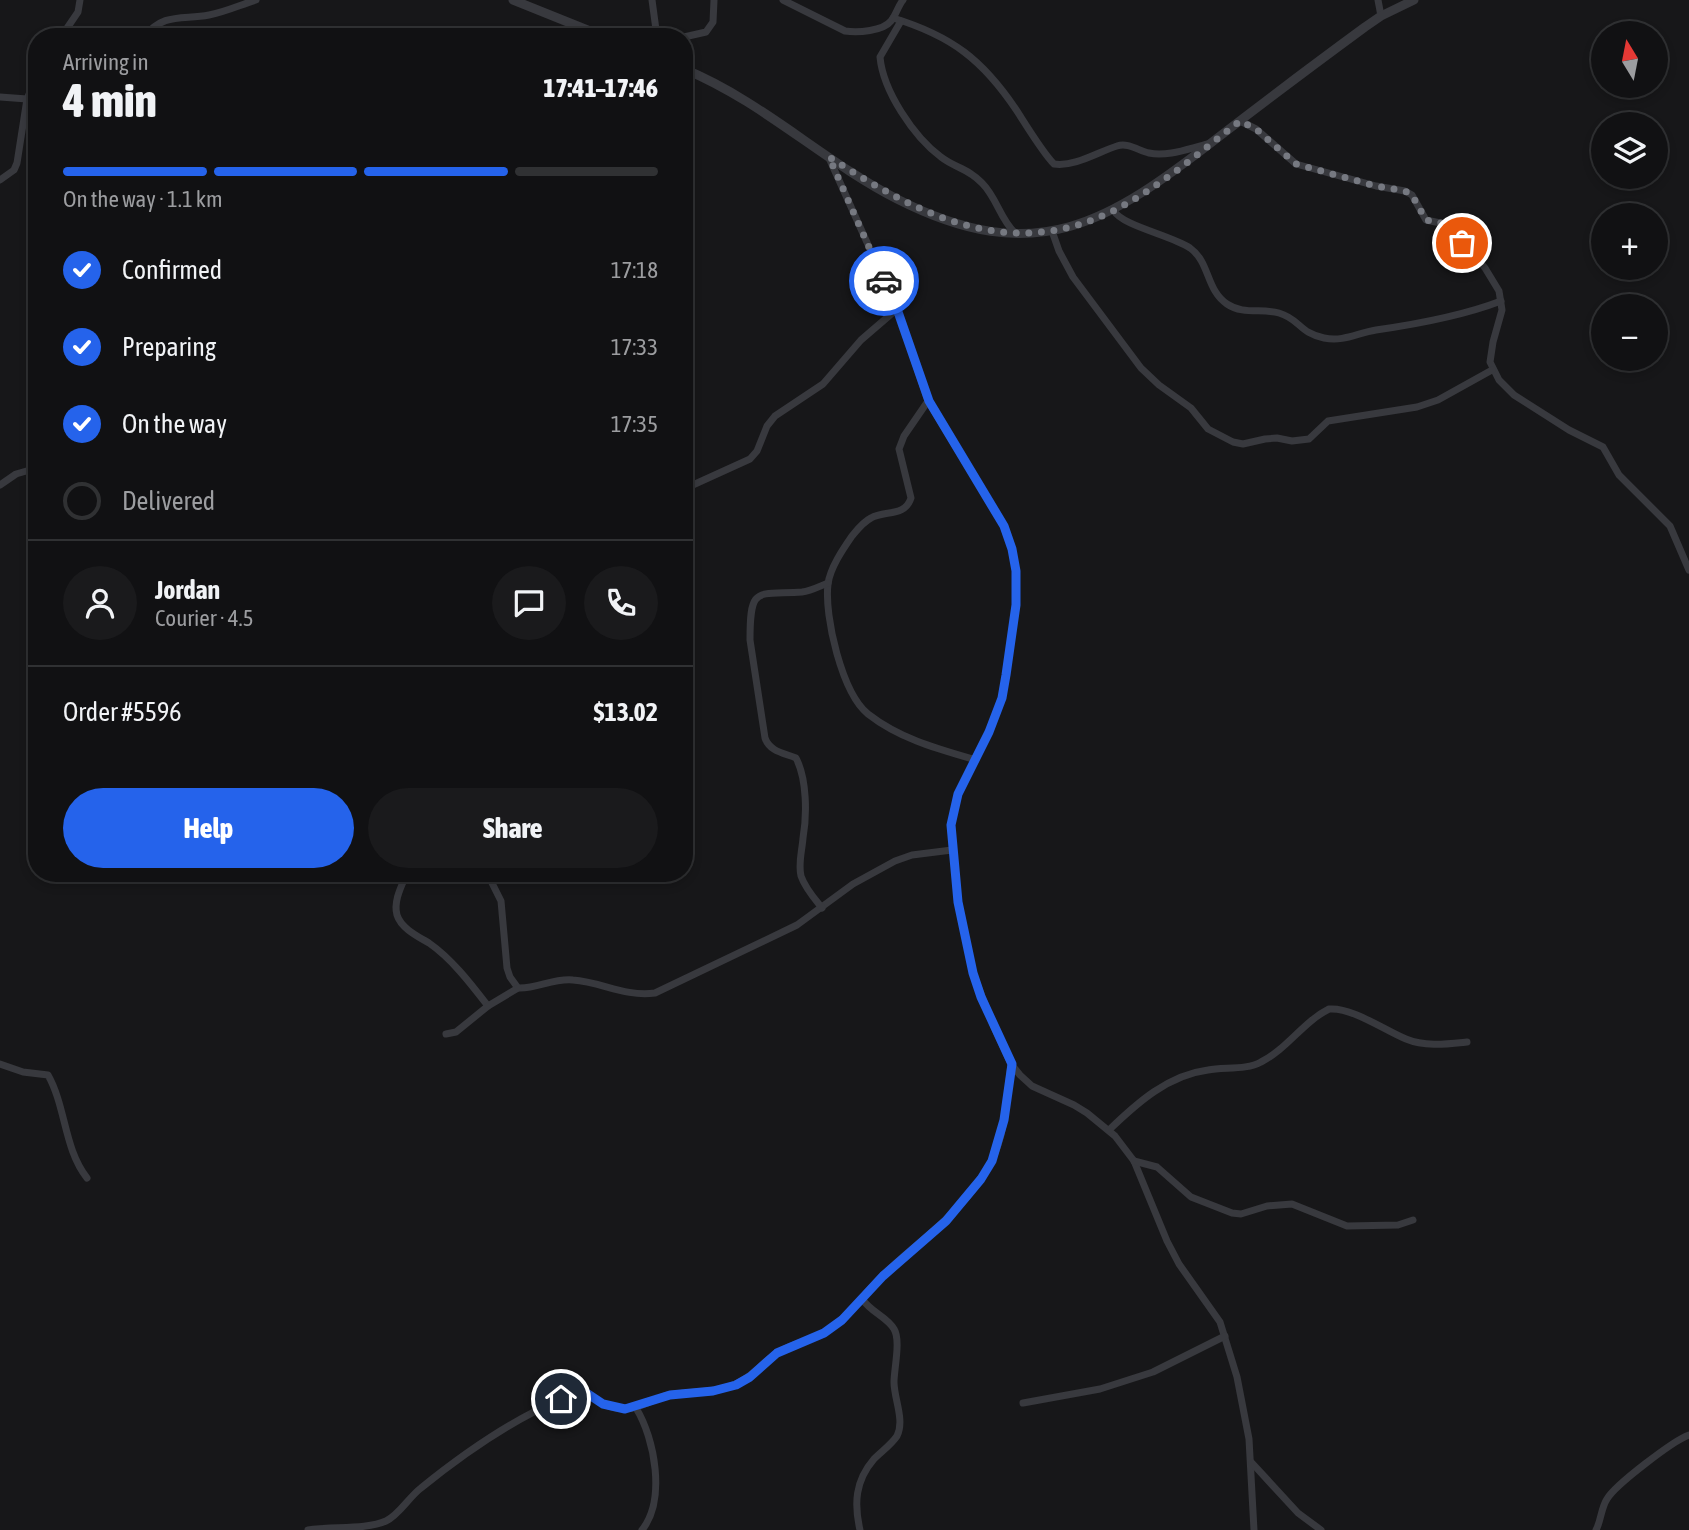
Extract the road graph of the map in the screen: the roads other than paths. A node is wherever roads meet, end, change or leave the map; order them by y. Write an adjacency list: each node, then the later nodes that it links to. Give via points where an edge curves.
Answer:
1 (80, 0): 12 (street)
2 (256, 0): 13 (street, via 211,15 165,20)
3 (513, 0): 14 (street)
4 (652, 0): 15 (street)
5 (714, 0): 16 (street, via 713,22 706,32)
6 (783, 0): 11 (street, via 845,31)
7 (903, 0): 11 (street)
8 (1378, 0): 10 (street)
9 (1414, 0): 10 (street)
10 (1381, 16): 20 (street)
11 (897, 19): 21 (street, via 948,41 977,61 1054,164 1122,145 1162,154); 26 (street, via 880,57 901,110 922,141 983,184)
12 (67, 28)
13 (152, 28)
14 (583, 28)
15 (656, 28)
16 (693, 35)
17 (693, 73): 22 (street, via 736,93)
18 (0, 97): 19 (street)
19 (27, 99): 23 (street, via 17,163)
20 (1240, 121): 21 (street); 27 (street, via 1263,134 1296,164 1412,195 1426,220 1452,229 1485,268)
21 (1210, 144): 24 (street)
22 (829, 157): 26 (street, via 897,199 948,221); 28 (street)
23 (0, 180)
24 (1114, 211): 25 (street); 27 (street, via 1127,222 1176,239 1197,253 1212,288 1228,305 1242,311 1276,312 1295,319 1300,328 1318,337 1342,340)
25 (1052, 231): 26 (street); 29 (street, via 1073,277 1141,368 1191,408 1208,429 1233,442 1308,439 1328,421 1417,407)
26 (1015, 233)
27 (1501, 301): 29 (street, via 1490,352)
28 (897, 309): 30 (street); 33 (street, via 867,333 823,384 775,416 750,459)
29 (1492, 370): 34 (street, via 1514,395 1603,447 1619,475 1670,526)
30 (929, 401): 35 (street, via 899,449 909,505 864,522 842,552); 36 (street, via 1004,526 1016,571 1016,605 1002,698)
31 (28, 471): 32 (street)
32 (0, 485)
33 (693, 485)
34 (1689, 570)
35 (828, 583): 36 (street, via 839,659 850,690 865,712 921,744); 40 (street, via 805,592 760,595 754,600 750,623 765,738 774,750 796,758 801,768 805,824 800,874)
36 (976, 760): 37 (street, via 953,811)
37 (952, 850): 40 (street, via 895,861); 46 (street, via 973,973)
38 (404, 882): 42 (street, via 397,899 401,922 443,955)
39 (490, 882): 41 (street, via 500,901 507,968)
40 (822, 908): 41 (street, via 785,932 654,993 636,995 572,979)
41 (518, 988): 42 (street)
42 (488, 1006): 43 (street, via 456,1032)
43 (446, 1034)
44 (1467, 1042): 47 (street, via 1408,1040 1338,1008 1329,1009 1260,1063 1181,1076)
45 (0, 1064): 49 (street, via 48,1075 79,1168)
46 (1012, 1064): 47 (street, via 1032,1086 1074,1105); 51 (street, via 999,1141 981,1179 946,1221 883,1276)
47 (1109, 1130): 48 (street)
48 (1134, 1161): 50 (street, via 1157,1167 1191,1197 1232,1213 1292,1204 1347,1226 1398,1226); 52 (street, via 1167,1241)
49 (87, 1178)
50 (1413, 1220)
51 (863, 1300): 54 (street, via 824,1333 777,1353 736,1385 670,1395); 59 (street, via 897,1334 894,1387 900,1424 860,1484 855,1505)
52 (1225, 1336): 53 (street, via 1153,1372 1100,1389); 56 (street)
53 (1023, 1403)
54 (636, 1408): 57 (street, via 615,1408 588,1394 572,1395 510,1423 421,1488 385,1522); 58 (street, via 655,1476 653,1508)
55 (1687, 1434): 62 (street, via 1614,1490)
56 (1252, 1463): 60 (street); 61 (street, via 1298,1513)
57 (308, 1530)
58 (642, 1530)
59 (860, 1530)
60 (1254, 1530)
61 (1321, 1530)
62 (1596, 1530)

